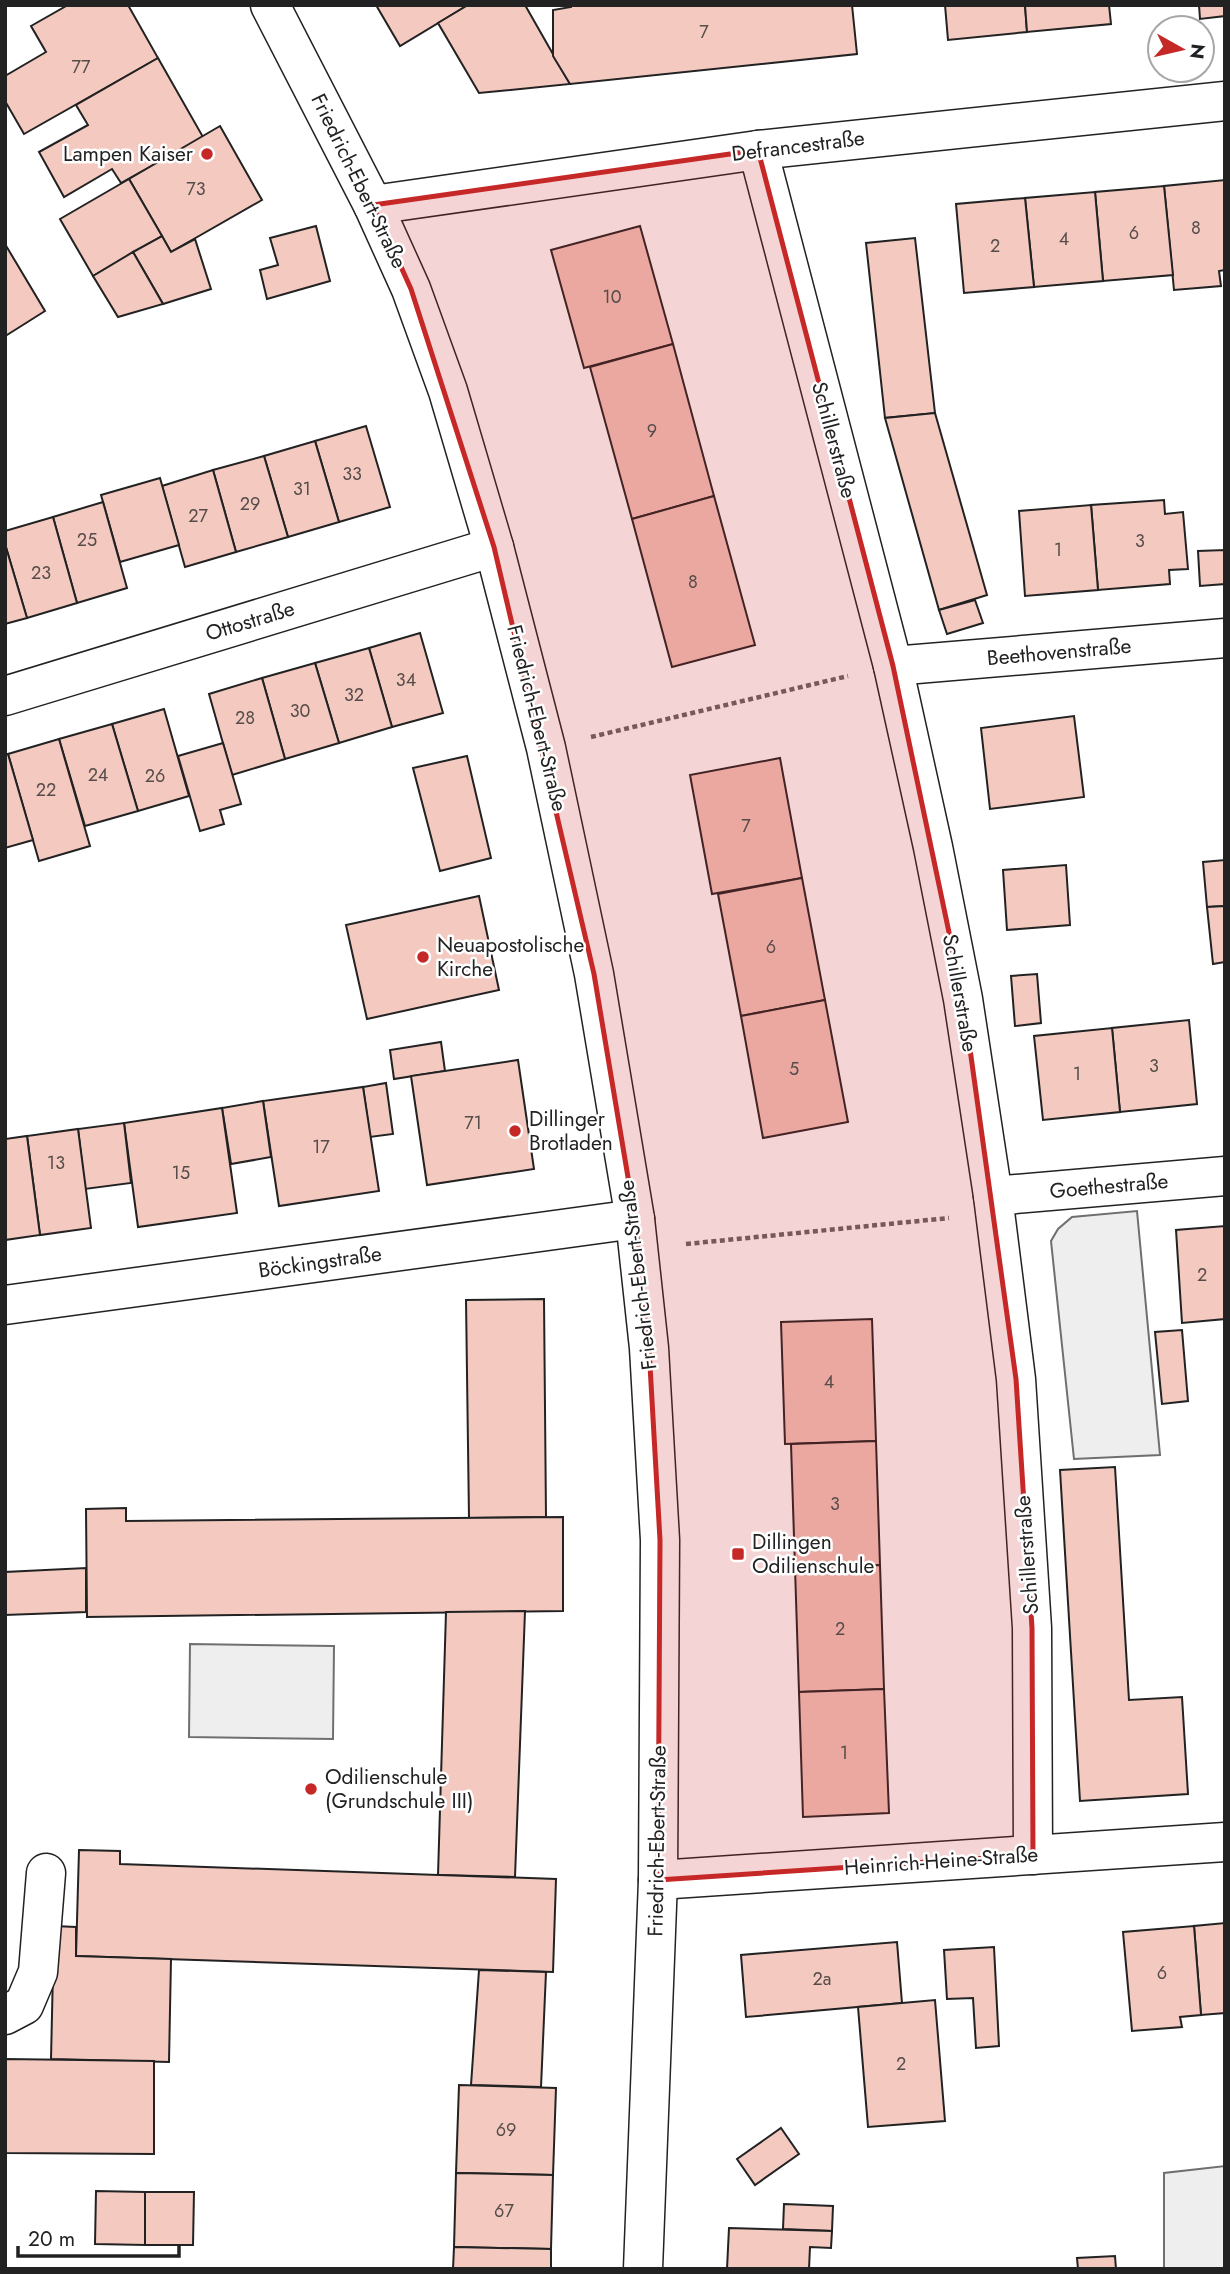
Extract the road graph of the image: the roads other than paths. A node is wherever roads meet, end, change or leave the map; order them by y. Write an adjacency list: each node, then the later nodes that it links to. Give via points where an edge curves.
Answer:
1 (270, 5): 4 (street, Friedrich-Ebert-Straße)
2 (1225, 101): 3 (street, Defrancestraße)
3 (758, 150): 4 (street, Defrancestraße); 7 (street, Schillerstraße)
4 (373, 205): 5 (street, Friedrich-Ebert-Straße, via 411,289)
5 (494, 547): 8 (street, Ottostraße); 11 (street, Friedrich-Ebert-Straße, via 545,748 594,974)
6 (1225, 638): 7 (street, Beethovenstraße)
7 (893, 666): 10 (street, Schillerstraße, via 962,999)
8 (5, 696)
9 (1225, 1175): 10 (street, Goethestraße)
10 (995, 1205): 14 (street, Schillerstraße, via 1016,1379 1032,1628)
11 (636, 1234): 12 (street, Böckingstraße); 16 (street, Friedrich-Ebert-Straße, via 649,1348 660,1540)
12 (5, 1305)
13 (1225, 1842): 14 (street, Heinrich-Heine-Straße)
14 (1034, 1855): 16 (street, Heinrich-Heine-Straße)
15 (46, 1873): 17 (street, via 38,1972 24,2005)
16 (658, 1880): 18 (street, Friedrich-Ebert-Straße)
17 (5, 2015)
18 (643, 2269)

